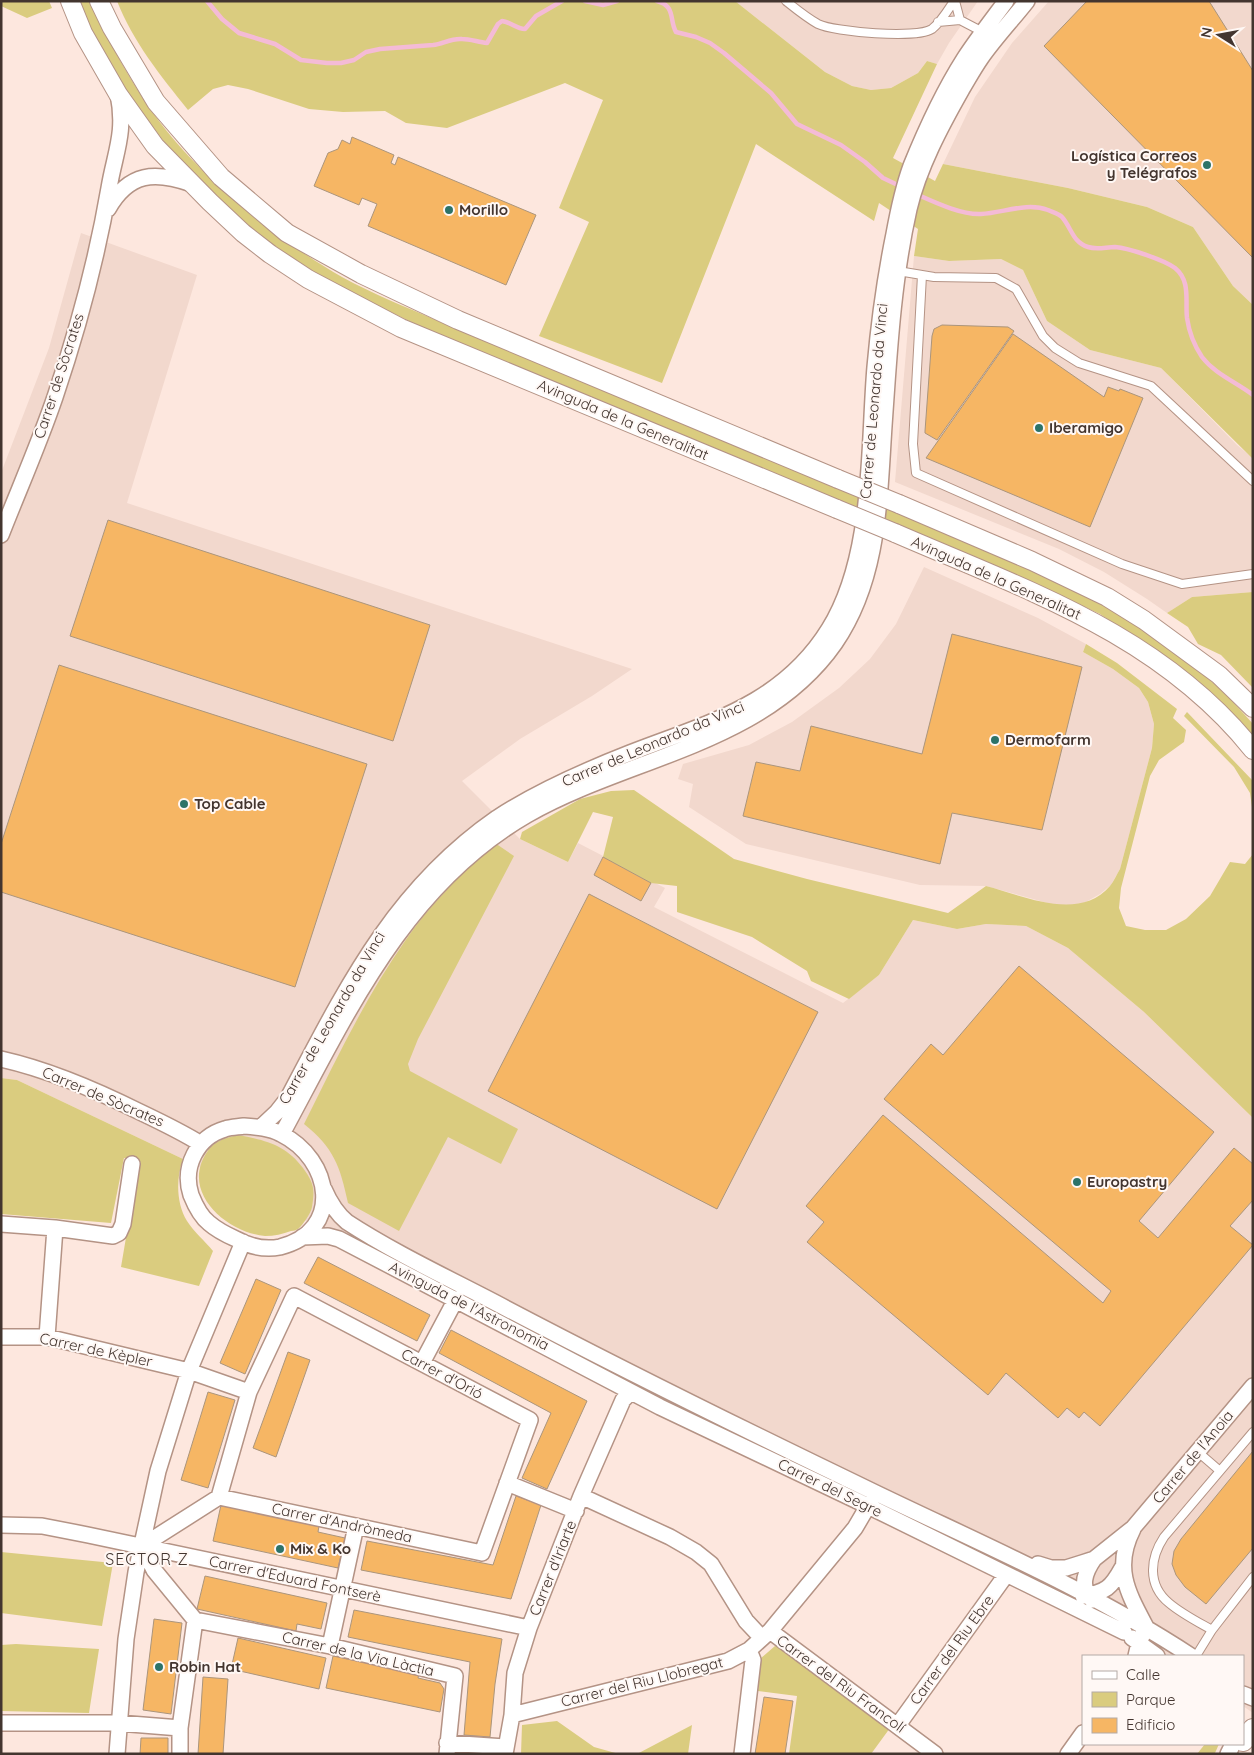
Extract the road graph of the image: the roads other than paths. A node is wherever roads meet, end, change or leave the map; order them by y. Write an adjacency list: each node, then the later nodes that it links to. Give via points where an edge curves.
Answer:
1 (70, 1): 10 (street, Avinguda de la Generalitat, via 83,33)
2 (99, 1): 20 (street, Avinguda de la Generalitat, bridge, via 156,102 221,177 287,233 360,274 458,320 899,504 1107,597 1220,675)
3 (786, 1): 8 (lane, via 819,24 871,33 919,33 932,29)
4 (954, 1): 7 (lane); 8 (lane)
5 (1006, 1): 9 (street)
6 (1027, 1): 11 (street, via 979,60)
7 (960, 20): 8 (lane); 9 (lane)
8 (938, 22)
9 (983, 32): 11 (street, via 944,93)
10 (118, 94): 12 (street, Avinguda de la Generalitat, via 155,146); 13 (street, Carrer de Sòcrates, via 120,138)
11 (915, 171): 14 (street, Carrer de Leonardo da Vinci)
12 (192, 184): 13 (street, Carrer de Sòcrates, via 174,178 147,177 122,189); 21 (street, Avinguda de la Generalitat, bridge, via 270,254 308,279 400,328 895,533 1093,620 1164,666 1204,699)
13 (106, 212): 18 (street, Carrer de Sòcrates, via 70,352)
14 (901, 225): 15 (street, Carrer de Leonardo da Vinci); 23 (street, Carrer de Leonardo da Vinci, via 880,315 861,542 844,601 828,630 787,677 740,710 563,781 497,818 462,845 410,896 377,940 345,990 288,1098)
15 (898, 271): 16 (lane); 24 (street, Carrer de Leonardo da Vinci, via 874,547 860,597 835,643 801,682 751,718 724,732 566,794 524,816 486,843 438,886 390,944 350,1009)
16 (922, 275): 17 (lane, via 996,278 1016,289 1043,336 1056,348 1079,363 1151,386); 19 (lane, via 913,444 916,473 1122,564 1182,584)
17 (1253, 481)
18 (1, 535)
19 (1253, 574)
20 (1253, 708)
21 (1253, 750)
22 (1, 1059): 25 (street, Carrer de Sòcrates, via 42,1070 97,1091)
23 (261, 1127): 24 (street); 25 (street, via 225,1129 209,1136)
24 (282, 1134): 27 (street, via 313,1161)
25 (201, 1144): 31 (street, via 190,1163 188,1174 195,1206 208,1223)
26 (132, 1164): 29 (street, via 119,1233 113,1236)
27 (324, 1189): 30 (street, via 320,1218); 36 (street, Avinguda de l'Astronomia, via 339,1214 356,1228)
28 (1, 1224): 29 (street)
29 (55, 1228): 34 (street)
30 (302, 1237): 31 (street, via 277,1247 261,1248); 32 (street, Avinguda de l'Astronomia, via 339,1239)
31 (243, 1242): 37 (street)
32 (456, 1299): 35 (street); 40 (street, Avinguda de l'Astronomia)
33 (1, 1337): 34 (street, Carrer de Kèpler)
34 (47, 1337): 37 (street, Carrer de Kèpler)
35 (422, 1363): 39 (street, Carrer d'Orió, via 294,1296); 44 (street, Carrer d'Orió, via 530,1420)
36 (617, 1365): 47 (street, Carrer del Segre)
37 (189, 1371): 39 (street, Carrer de Kèpler); 52 (street, via 158,1471)
38 (1253, 1386): 42 (street, Carrer de l'Anoia)
39 (249, 1392): 46 (street)
40 (631, 1392): 45 (street, Carrer d'Iriarte, via 623,1400); 47 (street, Carrer del Segre)
41 (1253, 1432): 43 (lane)
42 (1198, 1452): 43 (lane); 51 (street, Carrer de l'Anoia)
43 (1220, 1471): 64 (lane, via 1164,1537 1153,1559 1153,1575 1158,1590 1168,1603)
44 (507, 1484): 48 (street); 50 (street, Carrer d'Andròmeda, via 482,1553)
45 (582, 1496): 48 (street, Carrer d'Iriarte); 66 (street, Carrer del Riu Francolí, via 670,1537 712,1564 746,1622)
46 (219, 1498): 50 (street, Carrer d'Andròmeda); 52 (street)
47 (872, 1500): 53 (street, Carrer del Segre); 56 (street, Carrer del Segre); 66 (street, Carrer del Riu Llobregat, via 855,1528)
48 (576, 1511): 63 (street, Carrer d'Iriarte)
49 (1, 1525): 52 (street, Carrer d'Eduard Fontserè, via 42,1526)
50 (356, 1526): 59 (street)
51 (1133, 1528): 54 (street, Carrer de l'Anoia); 55 (street, Carrer de l'Anoia)
52 (142, 1546): 59 (street, Carrer d'Eduard Fontserè); 61 (street, via 154,1570); 75 (street, via 126,1639)
53 (1012, 1557): 54 (street, Carrer del Segre, via 1051,1568 1066,1568); 60 (street, Carrer del Segre)
54 (1094, 1559): 60 (street, via 1086,1571)
55 (1122, 1568): 60 (street, Carrer del Segre, via 1108,1587 1100,1593); 62 (street, via 1128,1590)
56 (1006, 1575): 58 (street, Carrer del Segre); 76 (street, Carrer del Riu Ebre)
57 (1253, 1577): 64 (lane)
58 (1029, 1586): 60 (street, Carrer del Segre, via 1070,1596); 65 (street, Carrer del Segre)
59 (342, 1588): 63 (street, Carrer d'Eduard Fontserè); 67 (street)
60 (1087, 1595): 62 (street, Carrer del Segre); 65 (street, Carrer del Segre)
61 (190, 1614): 67 (street, Carrer de la Via Làctia); 77 (street)
62 (1146, 1627): 69 (street); 71 (street, Carrer del Segre)
63 (529, 1628): 73 (street, Carrer d'Iriarte, via 515,1673)
64 (1212, 1630): 72 (lane)
65 (1124, 1632): 69 (street, Carrer del Segre)
66 (766, 1635): 68 (street, Carrer del Riu Llobregat); 76 (street, Carrer del Riu Francolí)
67 (330, 1646): 82 (street, Carrer de la Via Làctia, via 455,1676)
68 (749, 1650): 73 (street, Carrer del Riu Llobregat, via 728,1661); 86 (street, via 753,1660)
69 (1137, 1650): 70 (street, Carrer del Segre)
70 (1154, 1655)
71 (1189, 1655)
72 (1197, 1655)
73 (512, 1715): 83 (street, Carrer d'Iriarte)
74 (1, 1723): 75 (street)
75 (118, 1723): 77 (street); 84 (street)
76 (898, 1725): 87 (street, Carrer del Riu Francolí)
77 (180, 1728): 85 (street)
78 (1253, 1729): 80 (main road)
79 (1082, 1734): 88 (street)
80 (1244, 1740)
81 (1239, 1745): 89 (main road)
82 (447, 1749): 83 (street)
83 (505, 1750)
84 (117, 1754)
85 (180, 1754)
86 (742, 1754)
87 (935, 1754)
88 (1068, 1754)
89 (1230, 1754)

